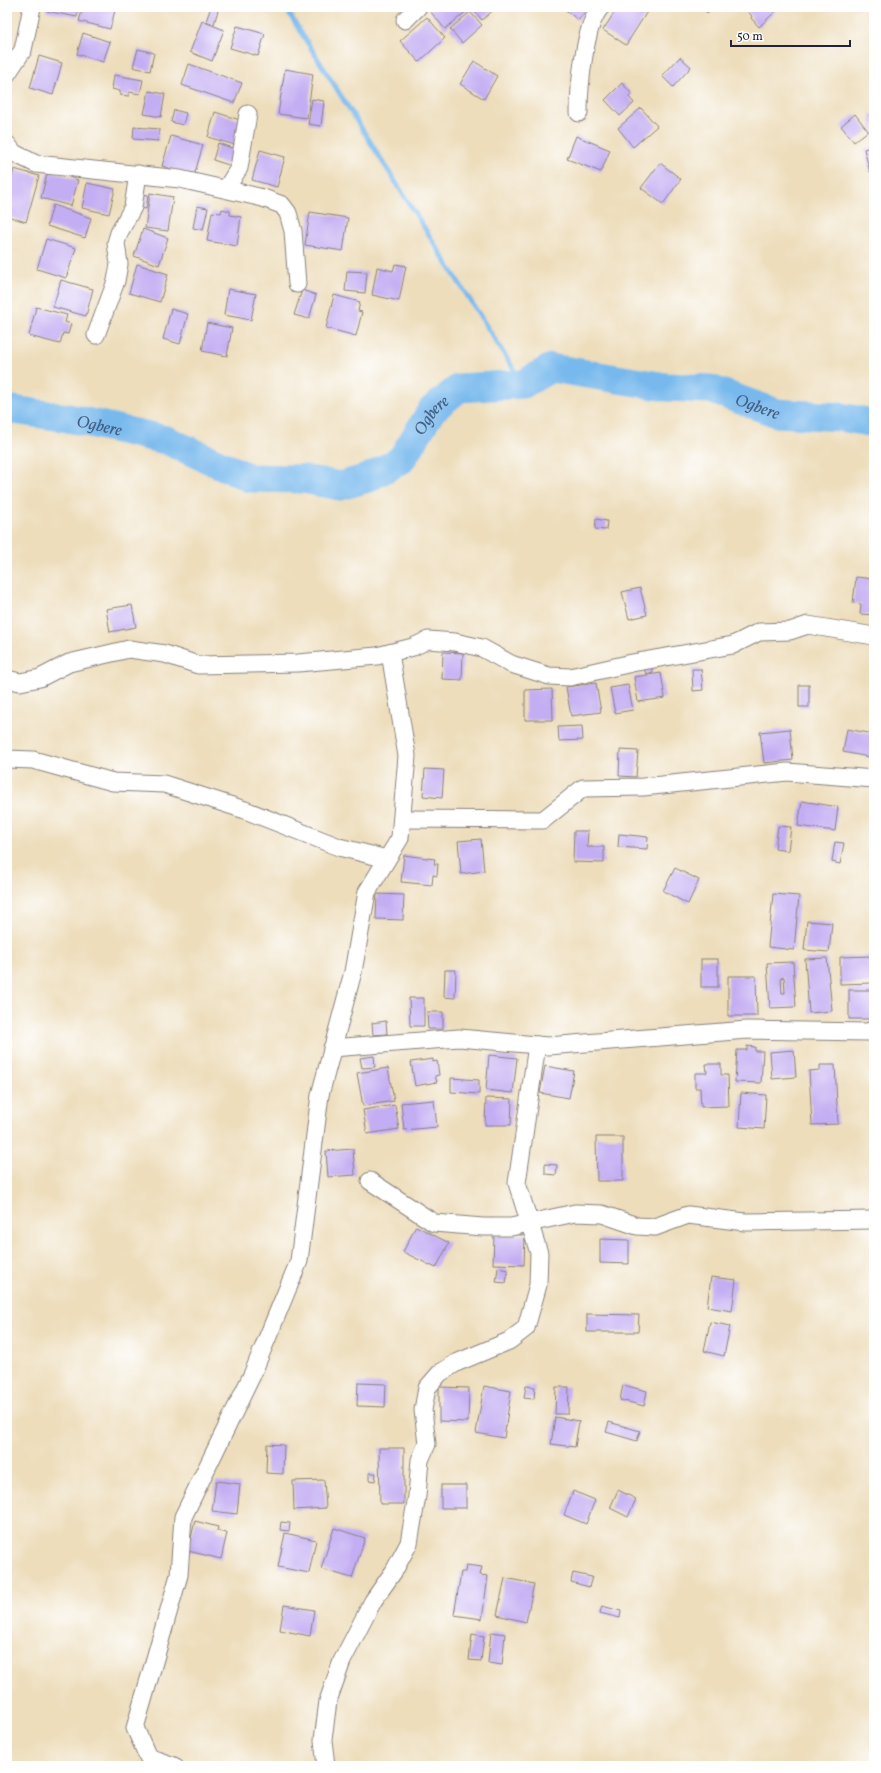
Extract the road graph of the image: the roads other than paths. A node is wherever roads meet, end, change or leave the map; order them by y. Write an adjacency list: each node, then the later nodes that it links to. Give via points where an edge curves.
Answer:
1 (32, 7): 5 (street, via 23,50)
2 (418, 7): 4 (street)
3 (601, 7): 6 (street, via 596,12 588,34 579,85)
4 (405, 20)
5 (7, 74)
6 (579, 113)
7 (248, 114): 10 (street, via 240,168)
8 (7, 144): 9 (street, via 14,153 36,164)
9 (138, 174): 10 (street, via 180,179); 12 (street, via 133,207 116,243 119,264 116,282)
10 (226, 189): 11 (street, via 282,205 288,213 293,231)
11 (297, 284)
12 (96, 335)
13 (874, 636): 14 (street, via 808,626 790,631 758,632 733,645 570,677 549,676 511,664 482,648 455,642 428,640)
14 (390, 653): 15 (street, via 298,663 198,665 165,654 129,649 69,663 40,678 20,682); 18 (street, via 407,756)
15 (7, 679)
16 (7, 759): 19 (street, via 33,760 113,782 164,784 245,810 340,847)
17 (874, 779): 18 (street, via 787,772 643,788 583,788 542,820)
18 (402, 819): 19 (street, via 400,838)
19 (387, 859): 22 (street, via 367,892 353,972)
20 (874, 1029): 21 (street, via 868,1032 747,1030)
21 (537, 1045): 22 (street, via 458,1038); 25 (street, via 517,1182)
22 (332, 1048): 26 (street, via 320,1095 299,1261 252,1375 183,1517 179,1575 135,1728 148,1757)
23 (370, 1181): 25 (street, via 434,1223 483,1227 511,1227)
24 (874, 1220): 25 (street, via 745,1222 688,1215 655,1227 637,1226 602,1214 575,1213)
25 (530, 1223): 27 (street, via 539,1253 538,1285 526,1328 510,1341 456,1363 440,1373 427,1388 424,1410 427,1444 420,1460 409,1543 342,1661 328,1701 322,1740)
26 (174, 1766)
27 (326, 1766)

